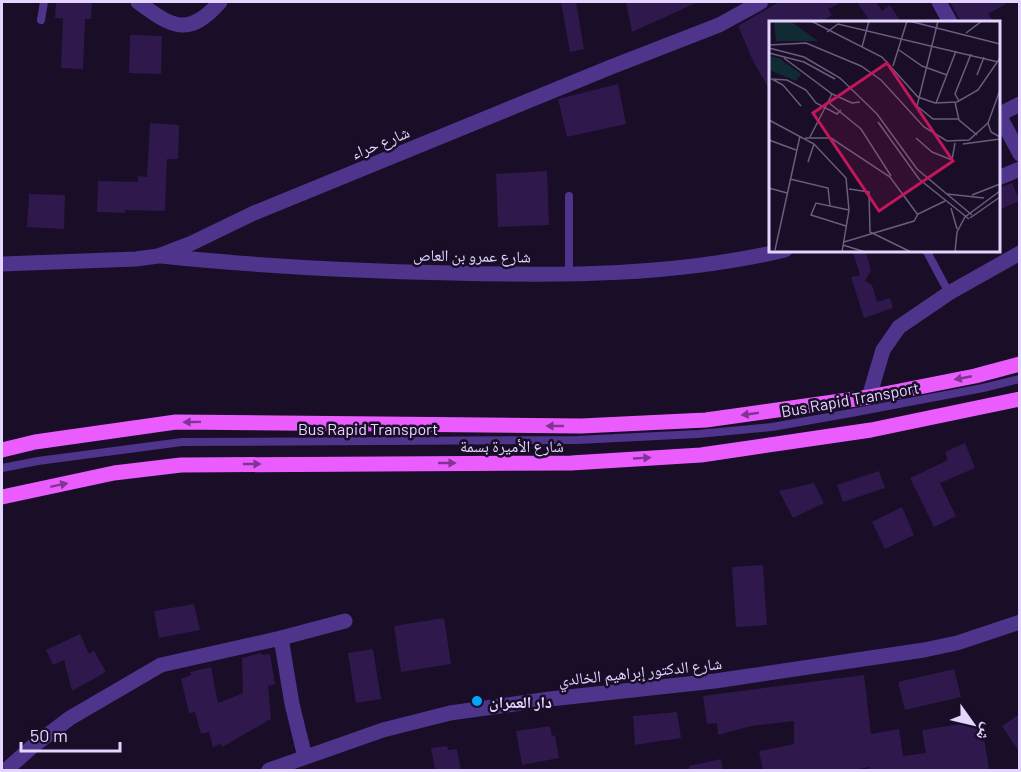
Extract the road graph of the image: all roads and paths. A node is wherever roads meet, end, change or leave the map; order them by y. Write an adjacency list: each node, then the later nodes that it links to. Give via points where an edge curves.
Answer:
1 (44, 2): 6 (lane)
2 (138, 2): 3 (street, via 172,25 182,27 201,20)
3 (220, 2)
4 (761, 2): 18 (street, شارع حراء, via 719,25 264,208)
5 (939, 2): 7 (street)
6 (41, 20)
7 (949, 21)
8 (1020, 104): 9 (street)
9 (1000, 114)
10 (1000, 117): 11 (street)
11 (1020, 154)
12 (1020, 169): 13 (street)
13 (1000, 178)
14 (569, 196): 20 (lane)
15 (777, 252): 20 (street, شارع عمرو بن العاص, via 673,269)
16 (927, 252): 21 (lane)
17 (1020, 253): 21 (street)
18 (158, 256): 19 (street, شارع حراء); 20 (street, شارع عمرو بن العاص, via 396,272)
19 (2, 264)
20 (569, 274)
21 (949, 293): 24 (street, via 899,327 891,337)
22 (1020, 364): 24 (main road, شارع الأميرة بسمة, one-way to 24)
23 (1020, 379): 27 (lane, Bus Rapid Transport, via 772,427 698,434 577,440 182,442)
24 (869, 396): 26 (main road, شارع الأميرة بسمة, one-way to 26, via 706,420 581,426 176,423)
25 (1020, 399): 28 (main road, شارع الأميرة بسمة, one-way to 25, via 181,465 571,462 701,455 871,430)
26 (2, 450)
27 (2, 468)
28 (2, 497)
29 (345, 621): 31 (street)
30 (1020, 622): 32 (street, شارع الدكتور إبراهيم الخالدي, via 924,651 450,713 383,730)
31 (281, 638): 32 (street); 33 (street, via 161,665 70,718)
32 (305, 757): 34 (street, شارع الدكتور إبراهيم الخالدي)
33 (6, 771)
34 (269, 771)

